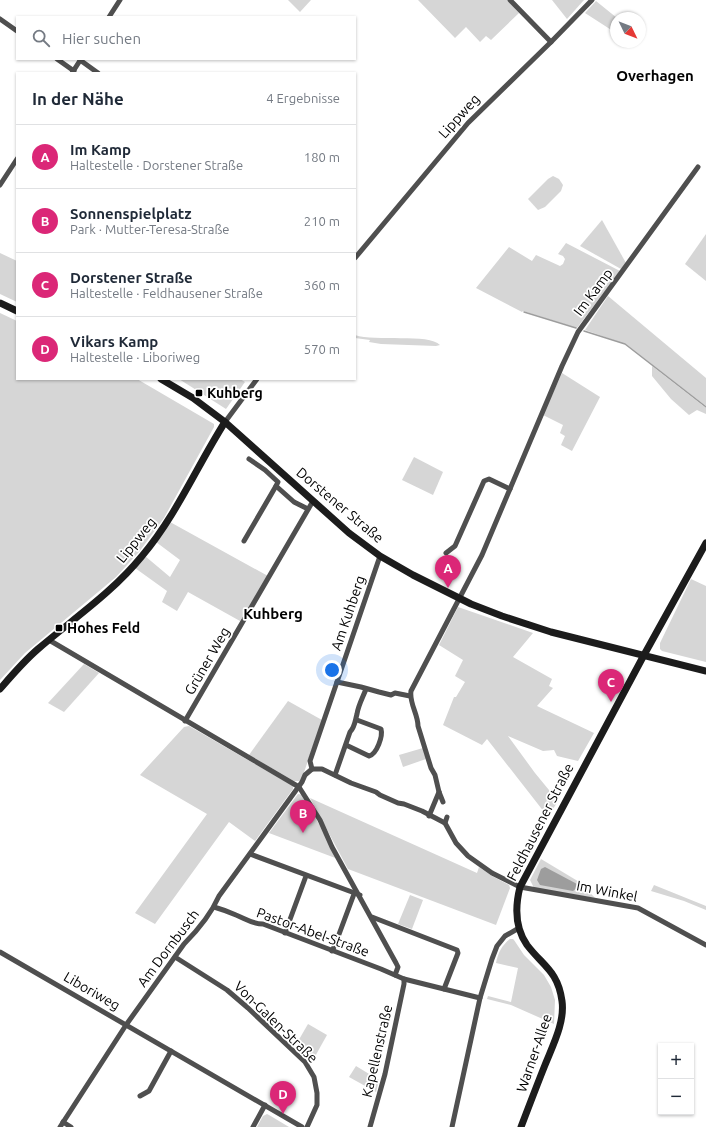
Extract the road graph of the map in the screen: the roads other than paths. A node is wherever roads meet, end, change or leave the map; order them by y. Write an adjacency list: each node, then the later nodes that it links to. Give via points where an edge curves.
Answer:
1 (120, 0): 4 (street)
2 (510, 0): 7 (street)
3 (592, 0): 7 (street, Lippweg)
4 (110, 16)
5 (0, 20): 6 (street)
6 (16, 30)
7 (551, 42): 15 (street, Lippweg, via 468,123)
8 (58, 60): 10 (street)
9 (81, 60): 10 (street); 11 (street)
10 (73, 72)
11 (97, 72)
12 (16, 161): 14 (street)
13 (698, 167): 23 (street, Im Kamp, via 578,332)
14 (0, 185)
15 (356, 256)
16 (0, 304): 17 (street)
17 (16, 311)
18 (163, 380): 20 (street, Dorstener Straße, via 193,398)
19 (256, 380): 20 (street, Lippweg)
20 (225, 422): 24 (street, Dorstener Straße); 31 (street, Lippweg, via 168,521 143,556 101,598)
21 (249, 459): 22 (street, via 278,482)
22 (276, 486): 25 (street, via 294,502); 26 (street)
23 (510, 489): 28 (street, via 489,479 484,481 455,546); 30 (street, Im Kamp, via 482,555)
24 (313, 501): 25 (street, Grüner Weg); 29 (street, Dorstener Straße)
25 (308, 509): 39 (street, Grüner Weg)
26 (244, 541)
27 (706, 543): 32 (street, Feldhausener Straße)
28 (446, 553)
29 (380, 556): 30 (street, Dorstener Straße); 34 (street, Am Kuhberg)
30 (460, 598): 32 (street, Dorstener Straße, via 502,616 551,632); 37 (street, Im Kamp)
31 (49, 640): 35 (street, Lippweg, via 23,663); 39 (street)
32 (644, 655): 33 (street, Dorstener Straße); 51 (street, Feldhausener Straße)
33 (706, 671)
34 (337, 682): 36 (street); 41 (street, Am Kuhberg, via 310,761)
35 (0, 689)
36 (366, 689): 37 (street); 38 (street, via 356,715)
37 (410, 696): 44 (street)
38 (357, 720): 40 (street); 40 (street, via 381,729 375,752 369,756)
39 (185, 721): 43 (street)
40 (346, 745): 42 (street)
41 (312, 769): 42 (street, via 320,768); 43 (street, via 306,773)
42 (335, 775): 46 (street)
43 (299, 787): 49 (street, Am Dornbusch); 52 (street, via 320,820)
44 (439, 792): 45 (street); 46 (street)
45 (443, 802)
46 (429, 816): 48 (street)
47 (447, 817): 48 (street)
48 (445, 824): 51 (street, Im Winkel, via 459,847 468,856 492,873)
49 (250, 854): 50 (street); 53 (street, Am Dornbusch, via 219,896)
50 (306, 876): 52 (street); 56 (street)
51 (520, 887): 55 (street, Feldhausener Straße, via 516,908); 57 (street, Im Winkel, via 638,908)
52 (357, 895): 54 (street); 58 (street)
53 (214, 907): 56 (street, Pastor-Abel-Straße); 60 (street, Am Dornbusch)
54 (372, 917): 61 (street, via 398,966); 63 (street, via 457,950)
55 (519, 928): 64 (street, via 505,936 497,946); 76 (street, Warner-Allee, via 526,944 554,977 563,1005 559,1027)
56 (285, 933): 58 (street, Pastor-Abel-Straße)
57 (706, 945)
58 (332, 951): 61 (street, Pastor-Abel-Straße)
59 (0, 952): 65 (street, Liboriweg)
60 (175, 957): 65 (street, Am Dornbusch); 73 (street, Von-Galen-Straße, via 227,990 305,1062 314,1077 317,1092 317,1105)
61 (395, 975): 62 (street, Pastor-Abel-Straße)
62 (404, 979): 63 (street, Pastor-Abel-Straße); 74 (street, Kapellenstraße, via 385,1074)
63 (444, 989): 64 (street, Pastor-Abel-Straße)
64 (480, 998): 75 (street)
65 (126, 1025): 66 (street, Liboriweg); 69 (street, Am Dornbusch)
66 (171, 1051): 67 (street, via 149,1092); 68 (street, Liboriweg)
67 (140, 1096)
68 (265, 1105): 71 (street); 72 (street, Liboriweg)
69 (62, 1125): 70 (street)
70 (71, 1127)
71 (253, 1127)
72 (302, 1127)
73 (307, 1127)
74 (370, 1127)
75 (452, 1127)
76 (521, 1127)

